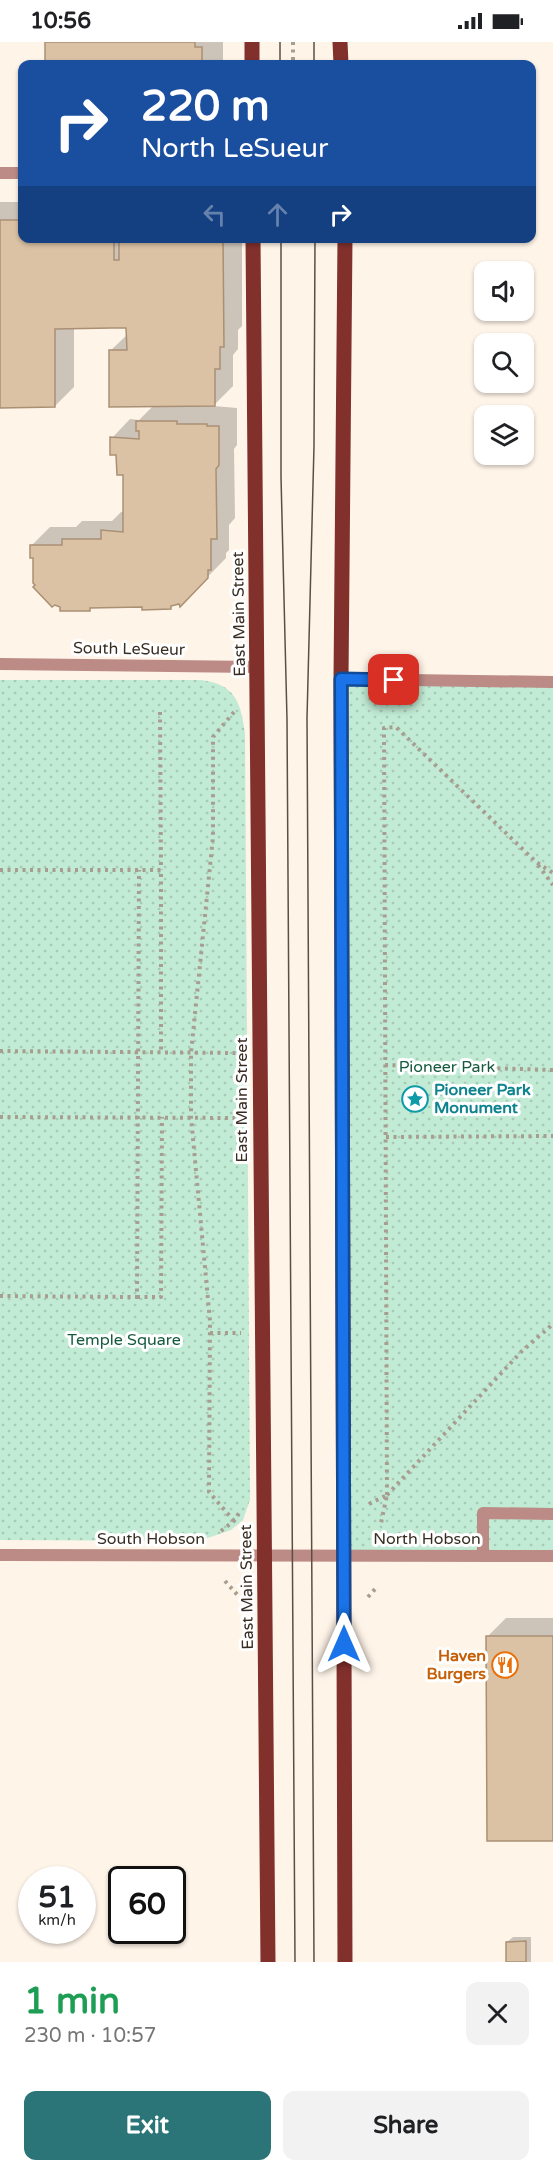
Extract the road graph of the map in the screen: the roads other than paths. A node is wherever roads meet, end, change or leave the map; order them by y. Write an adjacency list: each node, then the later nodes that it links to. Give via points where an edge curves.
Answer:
1 (252, 42): 3 (main road)
2 (340, 42): 4 (main road)
3 (252, 60)
4 (341, 60)
5 (0, 173): 6 (street)
6 (18, 173)
7 (253, 243): 10 (main road, East Main Street)
8 (345, 243): 11 (main road)
9 (0, 664): 10 (street, South LeSueur)
10 (258, 667): 15 (main road, East Main Street)
11 (341, 679): 12 (street); 17 (main road)
12 (553, 682)
13 (553, 1514): 18 (street, via 483,1514)
14 (0, 1555): 15 (street, South Hobson)
15 (265, 1555): 16 (street, South Hobson); 20 (main road, East Main Street)
16 (301, 1555): 17 (street, North Hobson)
17 (343, 1556): 18 (street, North Hobson); 21 (main road)
18 (483, 1556): 19 (street, North Hobson)
19 (553, 1556)
20 (268, 1962)
21 (345, 1962)

